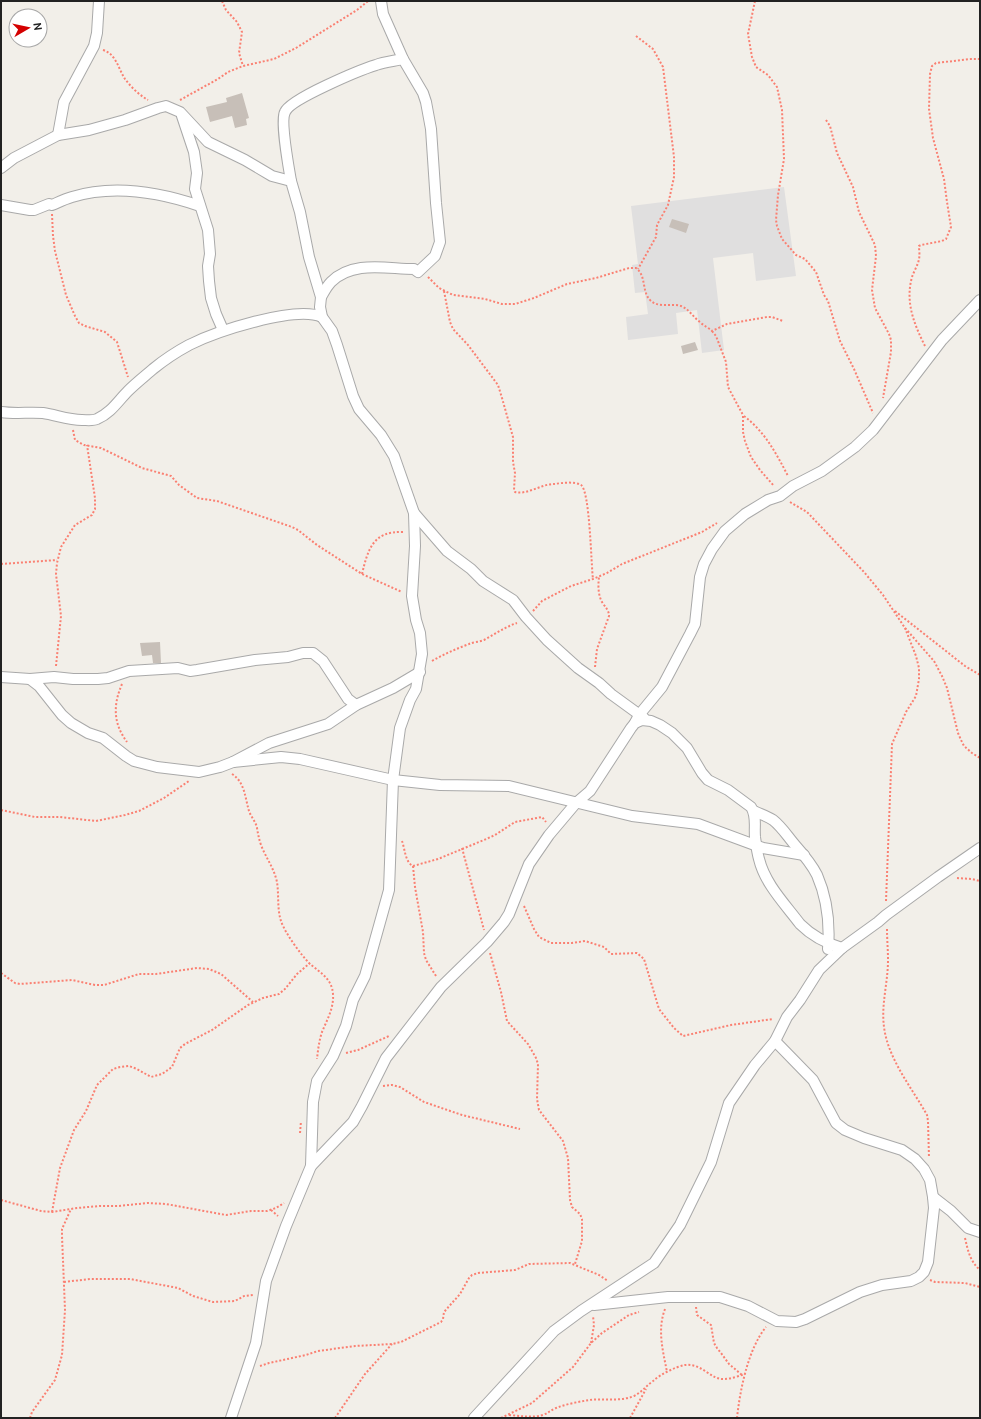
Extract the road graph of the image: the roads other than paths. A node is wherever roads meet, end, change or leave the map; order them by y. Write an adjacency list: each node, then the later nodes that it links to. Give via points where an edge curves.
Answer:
1 (99, 1): 5 (street, via 98,33 94,46 64,102)
2 (381, 1): 3 (street, via 383,14)
3 (403, 59): 7 (street, via 362,70 316,90 288,107 284,116); 10 (street, via 423,93 431,129 440,234 438,249 418,272 414,269 387,267 358,268 344,272 331,283)
4 (180, 112): 5 (street, via 164,107 89,130); 7 (street, via 208,142 272,176); 9 (street, via 194,152 197,173 194,189)
5 (58, 135): 6 (street, via 14,158)
6 (1, 168)
7 (291, 181): 10 (street)
8 (1, 205): 9 (street, via 34,210 72,197 110,190 143,192 184,200)
9 (200, 206): 13 (street, via 208,230 211,298)
10 (321, 297): 12 (street)
11 (980, 300): 20 (street, via 942,340 879,422 856,447 822,471 745,514 725,531 704,564 700,577 695,624 662,686)
12 (322, 317): 13 (street, via 316,314 285,316); 15 (street, via 337,344 359,409 381,435 394,456)
13 (223, 330): 14 (street, via 173,354 96,420 77,420 43,413)
14 (1, 412)
15 (414, 513): 16 (street, via 412,596 420,633); 20 (street, via 447,551 471,569 483,582 513,600 547,640 598,682)
16 (420, 670): 19 (street, via 393,688); 22 (street, via 416,689 400,728)
17 (1, 677): 18 (street)
18 (30, 679): 19 (street, via 98,679 129,671 178,668 197,670 313,653 323,661 348,699); 21 (street, via 71,723 103,738 134,760 157,767 199,772)
19 (356, 705): 21 (street, via 328,724 269,743)
20 (637, 719): 23 (street, via 590,791); 24 (street, via 651,721 672,733 687,748 708,780 747,803)
21 (233, 762): 22 (street, via 281,757 300,759)
22 (393, 780): 23 (street, via 440,785 509,786); 32 (street, via 388,890 365,976 353,1000 346,1026 333,1056 317,1081 313,1102)
23 (576, 803): 25 (street, via 632,816 698,824); 32 (street, via 528,864 504,922 441,987 386,1058 353,1122)
24 (754, 811): 25 (street); 27 (street, via 772,820)
25 (757, 846): 27 (street); 28 (street, via 766,877 800,924)
26 (980, 848): 29 (street)
27 (804, 855): 28 (street, via 816,874 823,893 828,915)
28 (829, 944): 29 (street); 30 (street)
29 (842, 948): 30 (street)
30 (824, 964): 31 (street, via 787,1017)
31 (775, 1041): 33 (street, via 813,1080 836,1123 864,1138 902,1150 915,1159 930,1180); 35 (street, via 729,1103 711,1162 680,1225 654,1263)
32 (311, 1166): 36 (street, via 266,1281 256,1343)
33 (933, 1197): 34 (street, via 968,1228); 35 (street, via 928,1262 919,1277 860,1292 796,1322 777,1321 748,1306 720,1297 668,1297)
34 (980, 1232)
35 (592, 1305): 37 (street, via 554,1331)
36 (230, 1418)
37 (474, 1418)

